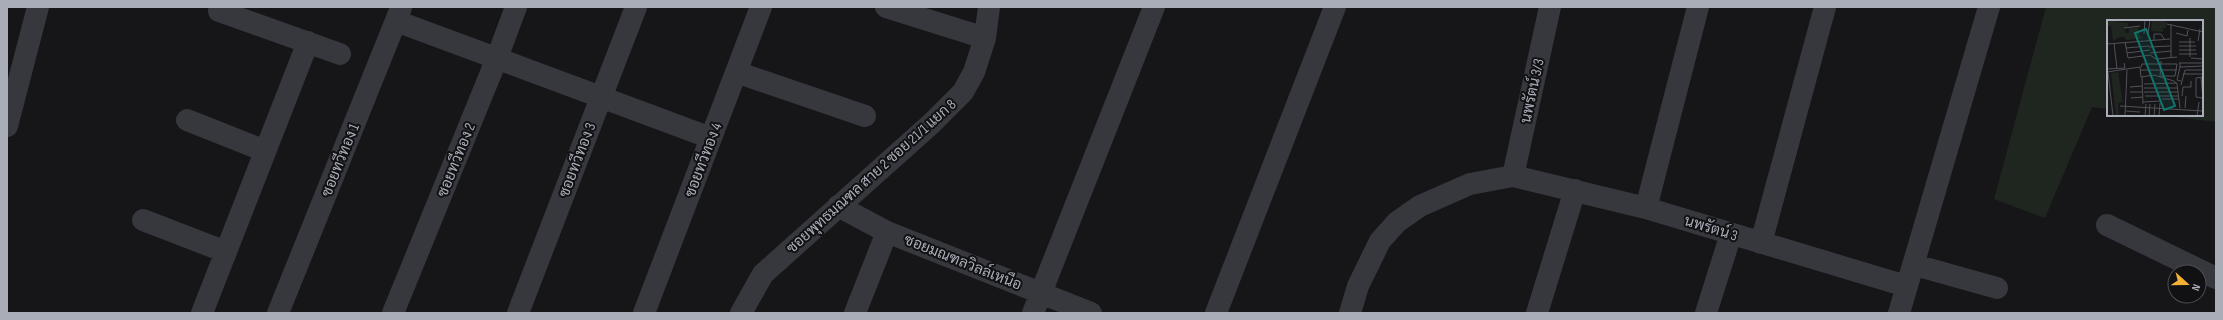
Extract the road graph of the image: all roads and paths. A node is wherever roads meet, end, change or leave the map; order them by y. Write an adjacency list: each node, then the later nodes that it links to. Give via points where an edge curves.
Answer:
1 (38, 7): 20 (street)
2 (516, 7): 18 (street, ซอยทวีทอง 2)
3 (636, 7): 21 (street, ซอยทวีทอง 3)
4 (761, 7): 19 (street, ซอยทวีทอง 4)
5 (886, 7): 15 (street)
6 (989, 7): 15 (street, ซอยพุทธมณฑล สาย 2 ซอย 21/1 แยก 8)
7 (1154, 7): 41 (street)
8 (1335, 7): 51 (street)
9 (1550, 7): 27 (street, นพรัตน์ 3/3)
10 (1698, 7): 30 (street)
11 (1825, 7): 35 (street)
12 (1989, 7): 37 (street)
13 (219, 11): 16 (street)
14 (398, 14): 18 (street); 43 (street, ซอยทวีทอง 1)
15 (985, 38): 29 (street, ซอยพุทธมณฑล สาย 2 ซอย 21/1 แยก 8, via 974,72 963,92 932,124)
16 (308, 42): 17 (street); 26 (street)
17 (340, 54)
18 (497, 58): 21 (street); 44 (street, ซอยทวีทอง 2)
19 (736, 72): 22 (street); 25 (street, ซอยทวีทอง 4)
20 (13, 82): 24 (street)
21 (601, 97): 25 (street); 45 (street, ซอยทวีทอง 3)
22 (865, 116)
23 (187, 120): 26 (street)
24 (7, 126)
25 (711, 138): 46 (street, ซอยทวีทอง 4)
26 (265, 151): 36 (street)
27 (1513, 176): 28 (street, นพรัตน์ 3); 52 (street, via 1470,184 1420,206 1397,222 1380,241 1358,286)
28 (1575, 190): 30 (street, นพรัตน์ 3); 53 (street)
29 (838, 206): 33 (street, ซอยมณฑลวิลล์เหนือ); 47 (street, ซอยพุทธมณฑล สาย 2 ซอย 21/1 แยก 8, via 763,274)
30 (1646, 208): 34 (street, นพรัตน์ 3)
31 (143, 220): 36 (street)
32 (2107, 225): 38 (street)
33 (887, 232): 41 (street, ซอยมณฑลวิลล์เหนือ); 48 (street)
34 (1731, 234): 35 (street, นพรัตน์ 3); 54 (street)
35 (1761, 243): 39 (street, นพรัตน์ 3)
36 (226, 252): 42 (street)
37 (1914, 265): 39 (street); 40 (street)
38 (2216, 278)
39 (1906, 286): 55 (street)
40 (1997, 288)
41 (1041, 293): 49 (street); 50 (street, ซอยมณฑลวิลล์เหนือ)
42 (202, 313)
43 (278, 313)
44 (393, 313)
45 (518, 313)
46 (644, 313)
47 (741, 313)
48 (855, 313)
49 (1033, 313)
50 (1091, 313)
51 (1216, 313)
52 (1350, 313)
53 (1537, 313)
54 (1706, 313)
55 (1899, 313)

